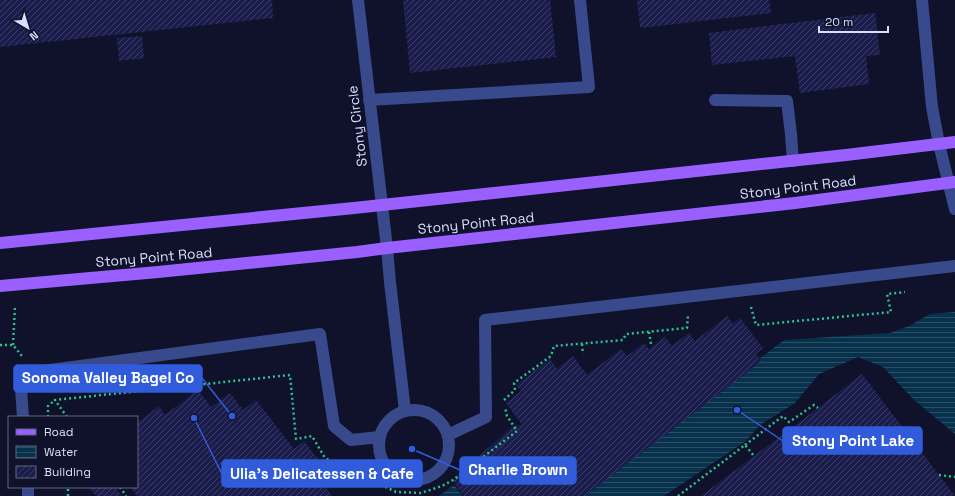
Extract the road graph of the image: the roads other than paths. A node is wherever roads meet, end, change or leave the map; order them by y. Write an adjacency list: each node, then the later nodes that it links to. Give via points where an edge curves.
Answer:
1 (358, 0): 4 (street, Stony Circle)
2 (580, 0): 4 (street, via 589,87)
3 (922, 0): 7 (street, via 932,107)
4 (369, 100): 10 (street, Stony Circle)
5 (715, 100): 8 (street, via 787,101)
6 (955, 142): 7 (main road, Stony Point Road)
7 (939, 144): 8 (main road, Stony Point Road); 9 (street)
8 (793, 161): 10 (main road, Stony Point Road)
9 (951, 182): 11 (street); 13 (main road, Stony Point Road, via 795,203)
10 (382, 205): 12 (main road, Stony Point Road); 13 (street, Stony Circle)
11 (955, 209)
12 (0, 243)
13 (387, 248): 15 (main road, Stony Point Road); 16 (street, Stony Circle)
14 (955, 266): 18 (street, via 485,320 486,417)
15 (0, 286)
16 (405, 411): 18 (street, via 424,411 435,416 443,424); 19 (street, via 391,418)
17 (23, 416): 19 (street, via 20,374 320,334 334,426 351,440)
18 (448, 435): 19 (street, via 450,447 447,459 431,476 419,480 397,476 389,469 382,460 379,449)
19 (380, 437)

